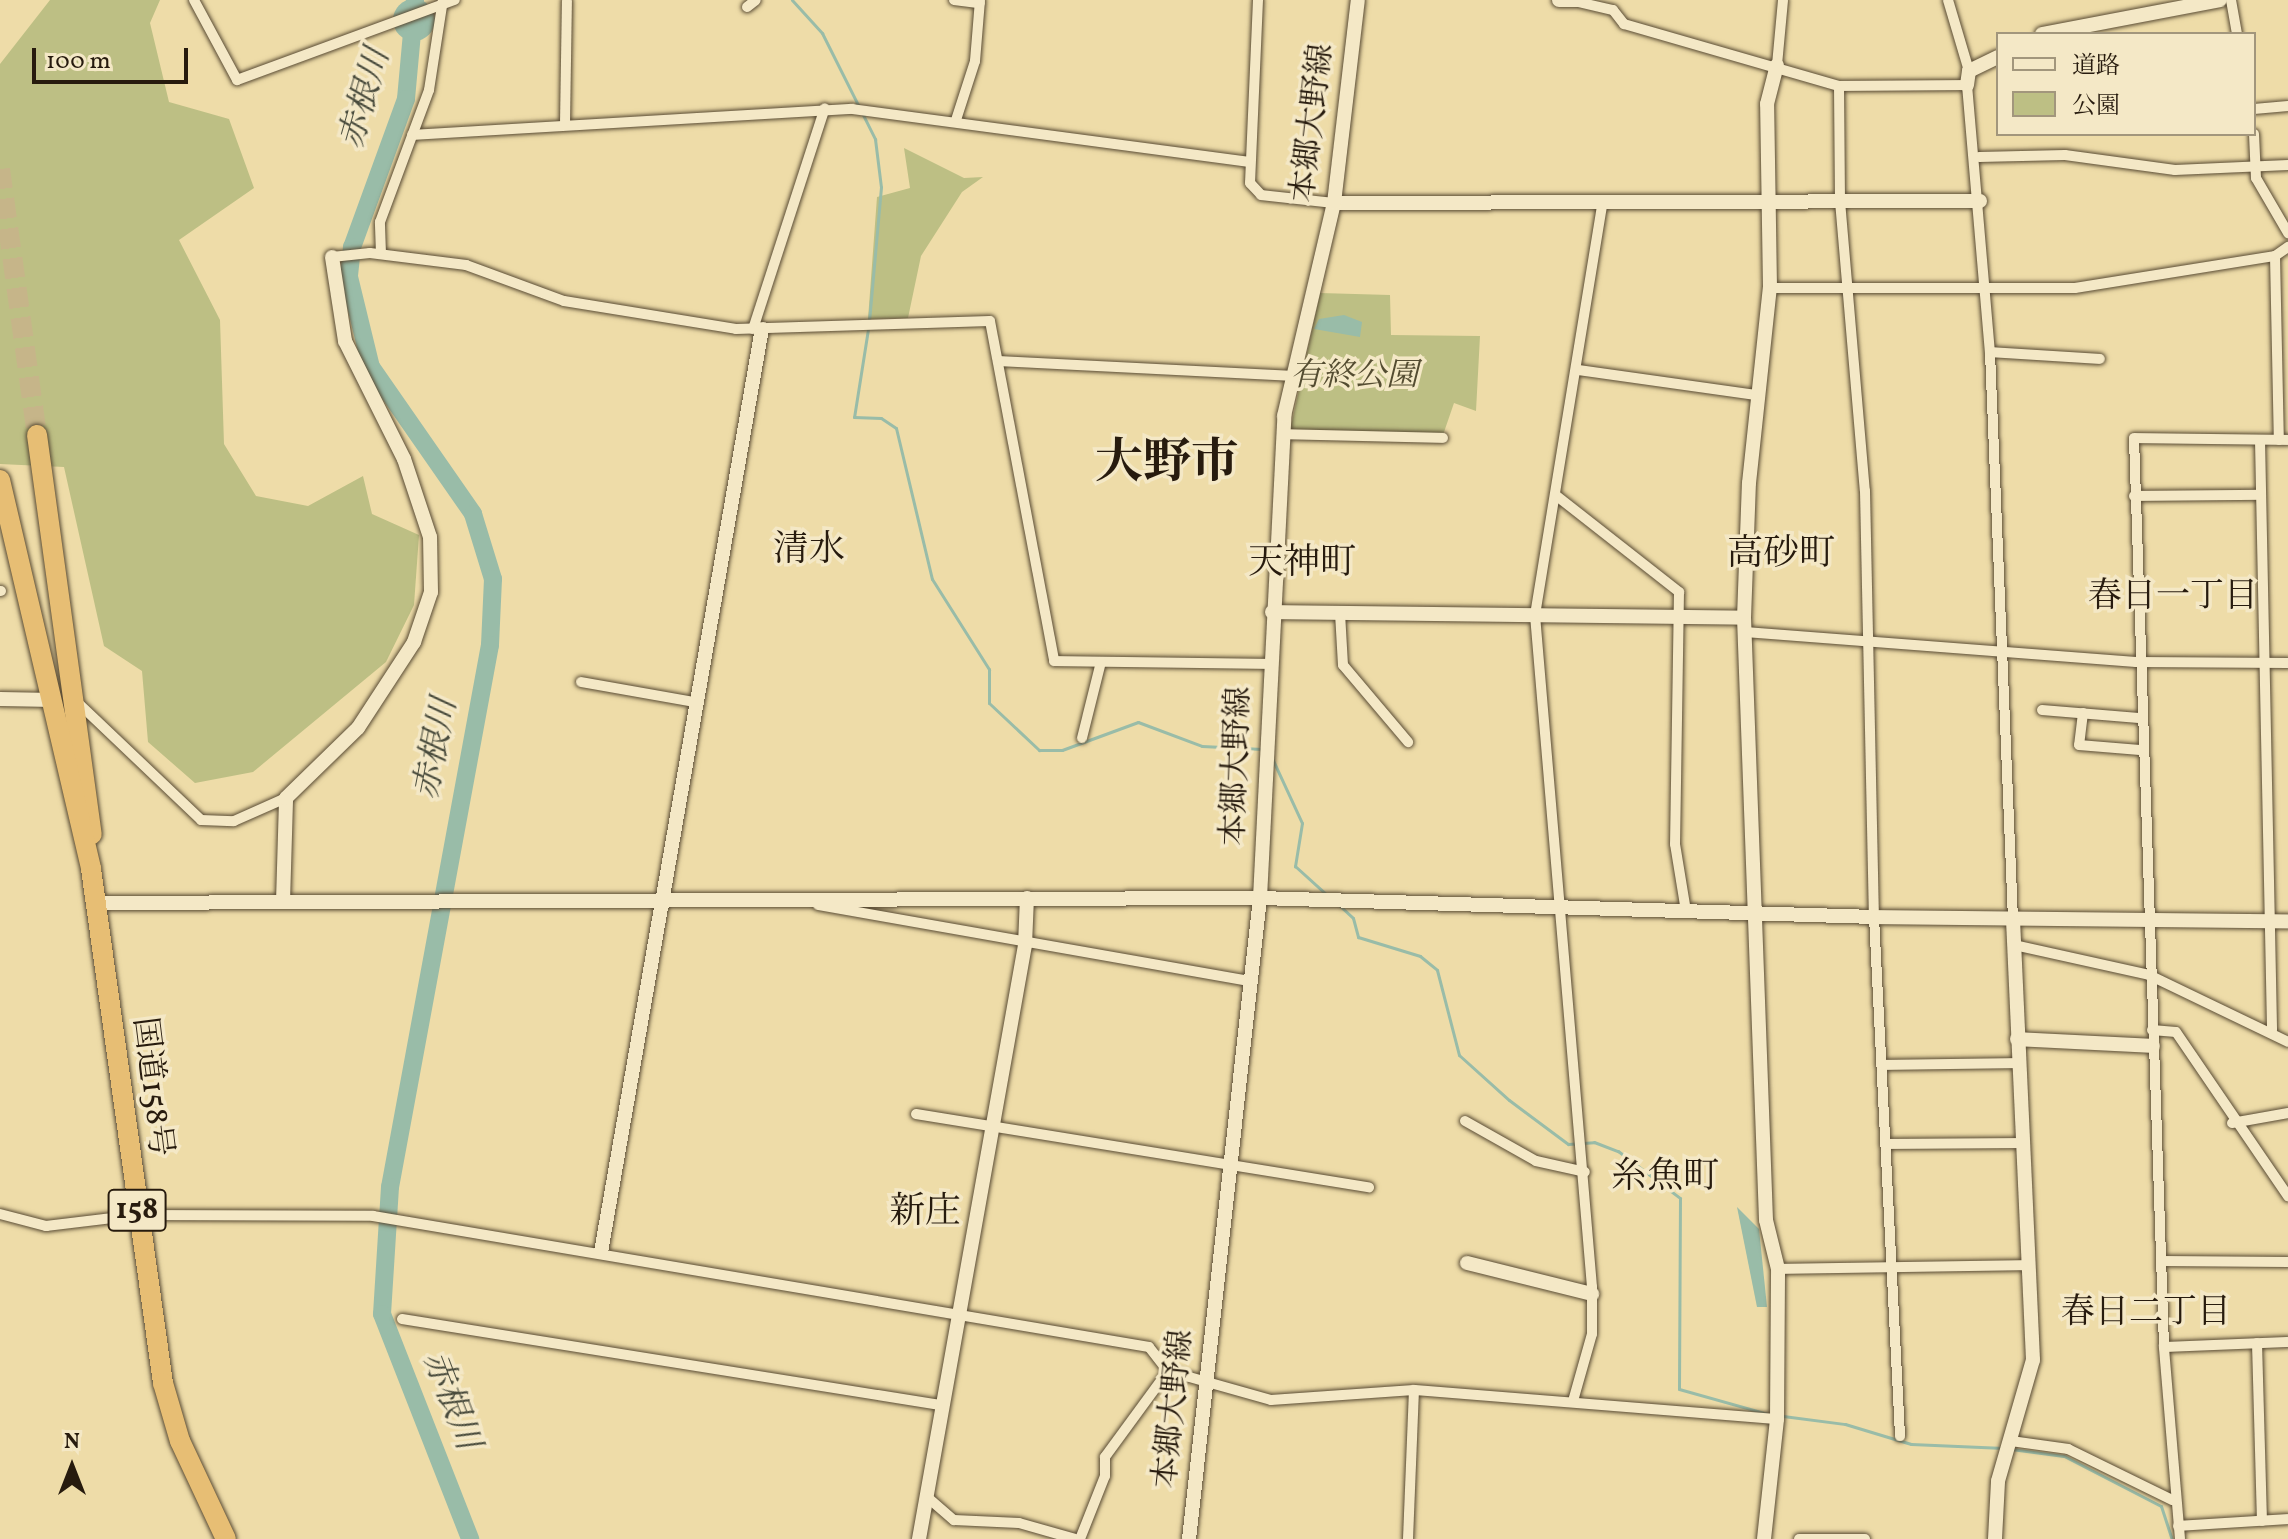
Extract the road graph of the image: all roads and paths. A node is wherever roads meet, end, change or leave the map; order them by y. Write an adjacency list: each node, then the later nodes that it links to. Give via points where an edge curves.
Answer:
1 (194, 0): 15 (street, via 237,80)
2 (455, 0): 15 (street)
3 (954, 0): 14 (street)
4 (1258, 0): 30 (street)
5 (1358, 0): 37 (street, 本郷大野線)
6 (1559, 0): 13 (street)
7 (1783, 0): 19 (street)
8 (1948, 0): 20 (street)
9 (2211, 0): 10 (street); 16 (street)
10 (2220, 0)
11 (2231, 0): 17 (street)
12 (567, 1): 26 (street)
13 (1578, 1): 19 (street, via 1613,10 1624,24)
14 (980, 2): 25 (street, via 975,61)
15 (440, 3): 27 (street, via 429,90)
16 (2052, 32)
17 (2237, 32)
18 (1996, 58): 20 (street)
19 (1777, 65): 21 (street); 33 (street, via 1767,104)
20 (1968, 78): 21 (street); 29 (street)
21 (1839, 86): 34 (street)
22 (2288, 106): 24 (street)
23 (825, 108): 25 (street); 26 (street); 46 (street)
24 (2256, 109)
25 (956, 120): 30 (street)
26 (565, 124): 27 (street)
27 (412, 135): 40 (street, via 380,222)
28 (2254, 136): 32 (street)
29 (1979, 157): 32 (street, via 2065,155 2175,170); 35 (street)
30 (1248, 162): 37 (street, via 1261,195)
31 (2288, 165): 32 (street)
32 (2256, 168): 38 (street, via 2267,206)
33 (1769, 201): 34 (street); 36 (street); 44 (street)
34 (1840, 201): 35 (street); 43 (street)
35 (1980, 201): 45 (street)
36 (1603, 202): 37 (street); 50 (street)
37 (1334, 203): 51 (street, 本郷大野線)
38 (2288, 233)
39 (2288, 247): 41 (street)
40 (376, 254): 42 (street); 46 (street, via 466,265 608,311)
41 (2275, 256): 45 (street, via 2075,288); 57 (street)
42 (335, 257): 84 (street, via 345,341 404,459 430,537 431,592 418,634 358,728)
43 (1848, 286): 44 (street); 45 (street); 67 (street)
44 (1770, 288): 52 (street)
45 (1987, 290): 47 (street)
46 (758, 329): 49 (street, via 990,321); 77 (street)
47 (1990, 352): 48 (street); 68 (street)
48 (2100, 359)
49 (998, 361): 51 (street); 69 (street, via 1046,605 1047,652 1054,661)
50 (1578, 370): 52 (street); 61 (street)
51 (1290, 376): 53 (street, 本郷大野線)
52 (1756, 395): 66 (street)
53 (1282, 434): 55 (street); 62 (street, 本郷大野線)
54 (37, 435): 76 (highway, 国道158号 / 158)
55 (1443, 438)
56 (2260, 440): 57 (street); 59 (street); 60 (street, via 2134,438)
57 (2284, 440)
58 (0, 480): 76 (highway, 国道158号 / 158)
59 (2261, 495): 60 (street); 71 (street)
60 (2134, 496): 70 (street)
61 (1558, 497): 64 (street); 65 (street, via 1679,592)
62 (1272, 612): 63 (street); 73 (street, 本郷大野線)
63 (1340, 613): 64 (street); 82 (street, via 1343,665)
64 (1535, 615): 65 (street); 91 (street)
65 (1679, 617): 66 (street); 92 (street, via 1674,829)
66 (1745, 625): 67 (street); 93 (street)
67 (1871, 641): 68 (street); 94 (street)
68 (2002, 650): 70 (street); 96 (street)
69 (1101, 662): 73 (street); 81 (street)
70 (2136, 662): 71 (street); 80 (street)
71 (2263, 663): 72 (street); 97 (street)
72 (2288, 663)
73 (1270, 664): 87 (street, 本郷大野線)
74 (581, 682): 77 (street)
75 (0, 699): 76 (street)
76 (64, 700): 84 (street, via 201,820 234,821); 90 (highway, 国道158号 / 158)
77 (694, 702): 85 (street)
78 (2042, 710): 79 (street)
79 (2083, 713): 80 (street); 83 (street, via 2079,745)
80 (2139, 718): 83 (street)
81 (1082, 738)
82 (1408, 742)
83 (2140, 750): 95 (street)
84 (286, 798): 89 (street)
85 (662, 898): 88 (street); 89 (street); 123 (street)
86 (1027, 898): 87 (street); 88 (street); 99 (street)
87 (1260, 898): 91 (street); 102 (street, 本郷大野線)
88 (797, 900): 99 (street)
89 (283, 902): 90 (street)
90 (97, 903): 122 (highway, 国道158号 / 158)
91 (1556, 906): 92 (street); 118 (street)
92 (1686, 911): 93 (street)
93 (1758, 914): 94 (street); 129 (street, via 1766,1220)
94 (1874, 917): 96 (street); 109 (street)
95 (2147, 919): 96 (street); 97 (street); 101 (street)
96 (2013, 920): 100 (street)
97 (2271, 920): 98 (street); 104 (street)
98 (2288, 921)
99 (1025, 945): 102 (street); 114 (street)
100 (2014, 945): 101 (street); 105 (street)
101 (2149, 975): 103 (street); 104 (street)
102 (1251, 981): 117 (street, 本郷大野線)
103 (2152, 1030): 107 (street); 113 (street, via 2176,1032)
104 (2272, 1030): 106 (street)
105 (2017, 1039): 107 (street); 108 (street)
106 (2288, 1042)
107 (2153, 1046): 124 (street)
108 (2018, 1063): 109 (street); 115 (street)
109 (1883, 1065): 116 (street)
110 (2288, 1113): 113 (street)
111 (916, 1114): 114 (street)
112 (1465, 1121): 118 (street, via 1536,1161)
113 (2232, 1123): 120 (street)
114 (991, 1126): 117 (street); 131 (street)
115 (2021, 1143): 116 (street); 127 (street)
116 (1887, 1144): 128 (street)
117 (1231, 1165): 119 (street); 137 (street, 本郷大野線)
118 (1585, 1172): 130 (street)
119 (1369, 1187)
120 (2288, 1196)
121 (0, 1214): 122 (street, via 46,1226)
122 (137, 1215): 123 (street, via 373,1216); 149 (highway, 国道158号 / 158, via 163,1383 180,1441)
123 (601, 1252): 131 (street)
124 (2162, 1261): 125 (street); 135 (street)
125 (2288, 1262)
126 (1467, 1263): 130 (street)
127 (2030, 1265): 128 (street); 143 (street, via 2033,1360)
128 (1892, 1267): 129 (street); 142 (street)
129 (1778, 1269): 141 (street)
130 (1592, 1294): 139 (street, via 1592,1334)
131 (956, 1309): 136 (street, via 1149,1347); 140 (street)
132 (402, 1319): 140 (street)
133 (2288, 1342): 134 (street)
134 (2257, 1343): 135 (street); 147 (street)
135 (2164, 1347): 145 (street)
136 (1168, 1371): 137 (street); 151 (street, via 1105,1457 1105,1476)
137 (1207, 1382): 138 (street, via 1308,1401); 152 (street, 本郷大野線)
138 (1414, 1390): 139 (street); 153 (street)
139 (1573, 1401): 141 (street)
140 (940, 1405): 144 (street)
141 (1777, 1419): 154 (street)
142 (1900, 1436)
143 (2011, 1441): 145 (street, via 2068,1449); 157 (street, via 1998,1481)
144 (926, 1496): 150 (street); 151 (street, via 954,1520 1019,1523)
145 (2172, 1500): 148 (street)
146 (2288, 1519): 147 (street)
147 (2262, 1521): 148 (street)
148 (2178, 1526): 158 (street)
149 (226, 1539)
150 (919, 1539)
151 (1077, 1539)
152 (1189, 1539)
153 (1408, 1539)
154 (1764, 1539)
155 (1799, 1539): 156 (street)
156 (1865, 1539)
157 (1995, 1539)
158 (2180, 1539)

